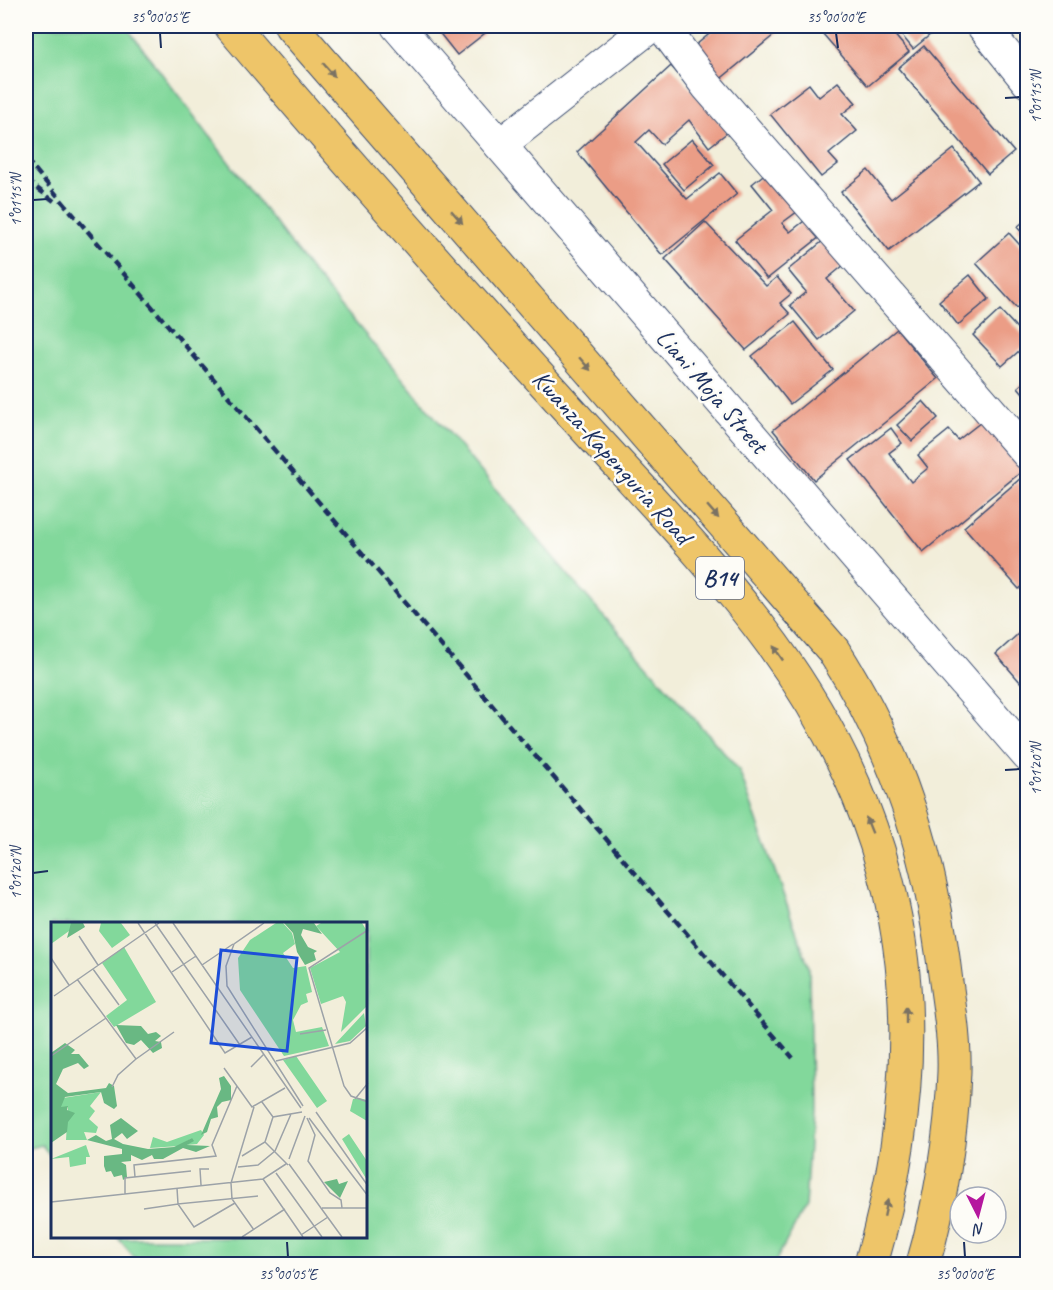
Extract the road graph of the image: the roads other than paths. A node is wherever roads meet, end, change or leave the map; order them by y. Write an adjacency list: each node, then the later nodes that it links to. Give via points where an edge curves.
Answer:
1 (231, 26): 11 (highway, Kwanza-Kapenguria Road / B14, one-way to 1, via 899,1149 907,1063 906,984 895,905 875,838 848,772 814,708 773,646 700,554 468,299)
2 (291, 26): 12 (highway, Kwanza-Kapenguria Road / B14, one-way to 12, via 833,650 860,692 888,748 929,878 950,1012 954,1072 936,1220)
3 (397, 26): 8 (street, Liani Moja Street)
4 (651, 26): 8 (street)
5 (662, 26): 9 (street, via 707,86)
6 (982, 26): 7 (street)
7 (1028, 82)
8 (500, 145): 10 (street, Liani Moja Street)
9 (1028, 454)
10 (1028, 756)
11 (871, 1264)
12 (923, 1264)

